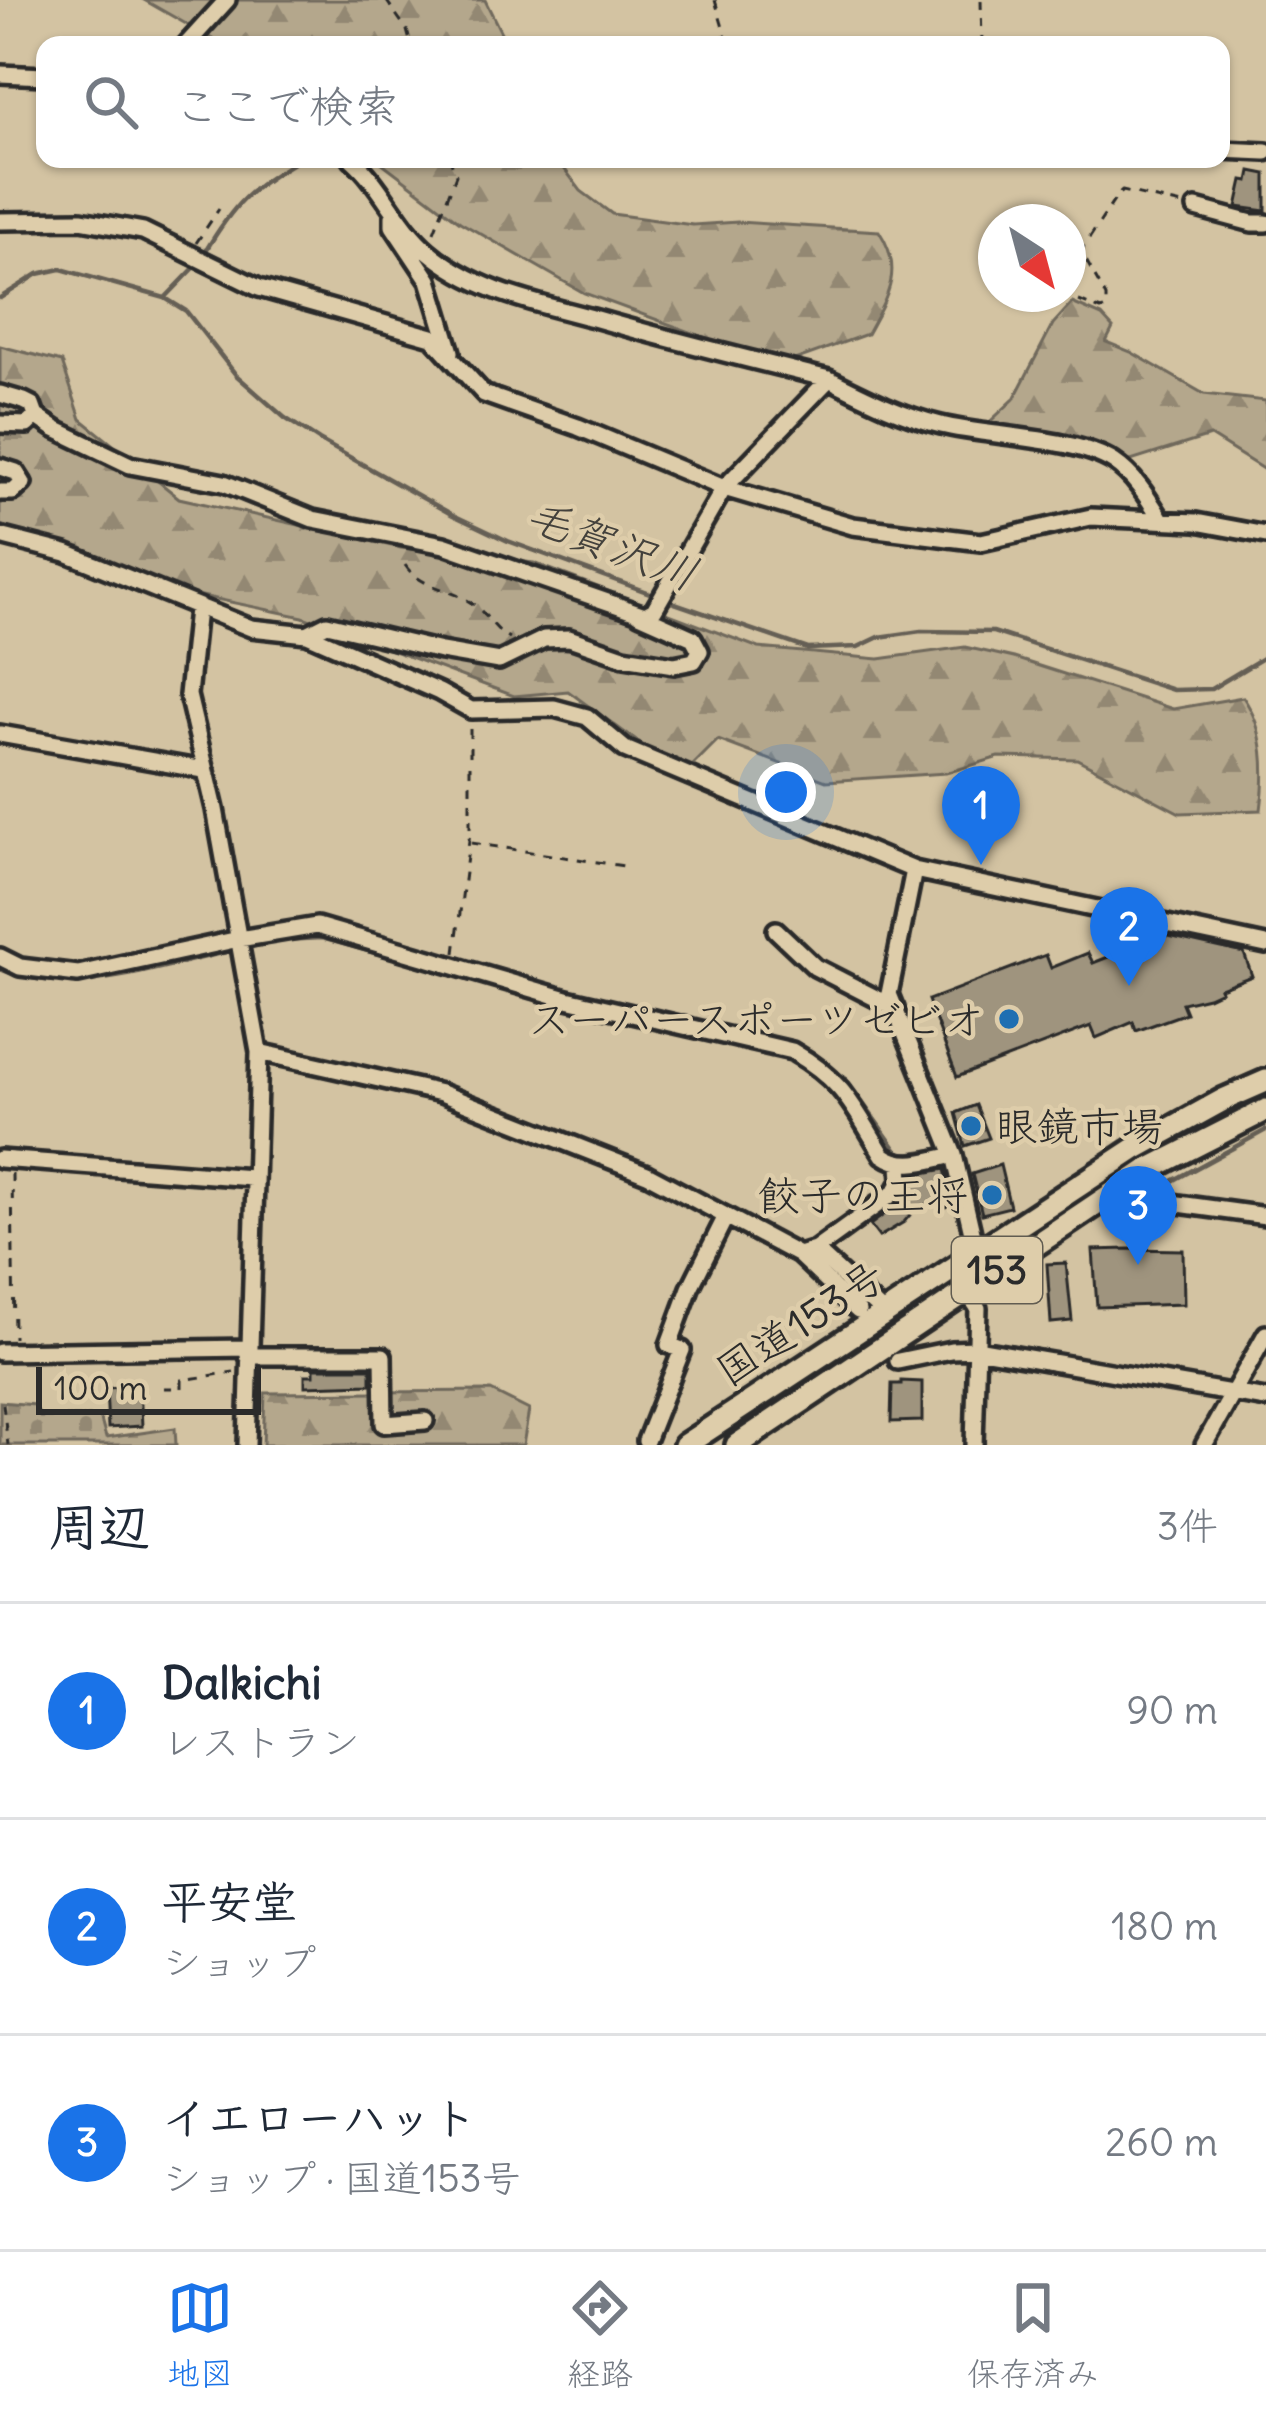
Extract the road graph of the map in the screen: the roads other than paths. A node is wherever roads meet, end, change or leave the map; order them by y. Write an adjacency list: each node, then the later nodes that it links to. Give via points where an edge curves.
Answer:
1 (227, 0): 2 (street)
2 (194, 36)
3 (0, 74): 4 (street)
4 (36, 76)
5 (1230, 150): 6 (street)
6 (1266, 152)
7 (363, 168): 9 (street)
8 (1196, 208): 11 (street)
9 (393, 213): 12 (street, via 393,226 429,280); 13 (street, via 475,284)
10 (0, 221): 12 (street, via 143,231 259,288 432,338)
11 (1266, 223)
12 (454, 360): 18 (street, via 484,394)
13 (829, 379): 18 (street); 20 (street, via 934,424 1086,448 1139,485)
14 (0, 394): 15 (street, via 32,405)
15 (36, 416): 16 (street); 23 (street, via 130,465 224,483 313,519 444,545)
16 (0, 424)
17 (0, 467): 19 (street, via 23,483)
18 (724, 488): 20 (street, via 854,526 941,540 981,542 1091,517); 23 (street, via 656,607 645,615)
19 (0, 492)
20 (1161, 519): 21 (street)
21 (1266, 535)
22 (0, 536): 24 (street, via 66,553)
23 (620, 605): 25 (street, via 693,638 700,651 694,661 624,657 569,638 544,639 499,661 327,624)
24 (197, 609): 25 (street, via 251,628); 27 (street, via 188,694)
25 (307, 634): 28 (street, via 471,710 554,708 587,717 625,749)
26 (0, 734): 27 (street)
27 (205, 770): 30 (street)
28 (914, 870): 31 (street); 33 (street, via 889,994)
29 (776, 930): 33 (street, via 815,967)
30 (239, 939): 32 (street, via 78,974); 34 (street); 39 (street, via 317,926 567,1000 792,1051 842,1087 883,1155)
31 (1266, 945)
32 (0, 957)
33 (895, 1008): 37 (street)
34 (259, 1052): 40 (street); 42 (street, via 441,1094 647,1174)
35 (1266, 1082): 45 (highway, 国道153号 / 153, via 1136,1148)
36 (1266, 1111): 41 (highway, 国道153号 / 153)
37 (954, 1155): 39 (street); 45 (street)
38 (6, 1159): 40 (street)
39 (900, 1165): 44 (street, via 895,1192)
40 (252, 1178): 52 (street)
41 (1129, 1183): 43 (street, via 1142,1199); 46 (highway, 国道153号 / 153)
42 (726, 1216): 44 (street); 57 (street, via 669,1345 682,1350)
43 (1266, 1216)
44 (807, 1252): 47 (street); 48 (street)
45 (977, 1254): 48 (highway, 国道153号 / 153)
46 (967, 1291): 50 (street, via 978,1308); 60 (highway, 国道153号 / 153)
47 (858, 1311)
48 (886, 1315): 59 (highway, 国道153号 / 153)
49 (1266, 1334): 54 (street)
50 (976, 1349): 53 (street); 54 (street); 61 (street)
51 (7, 1352): 52 (street)
52 (248, 1358): 56 (street, via 383,1356 384,1424); 58 (street)
53 (898, 1361)
54 (1234, 1391): 55 (street); 62 (street)
55 (1266, 1399)
56 (425, 1421)
57 (646, 1441)
58 (247, 1445)
59 (685, 1445)
60 (737, 1445)
61 (974, 1445)
62 (1204, 1445)

